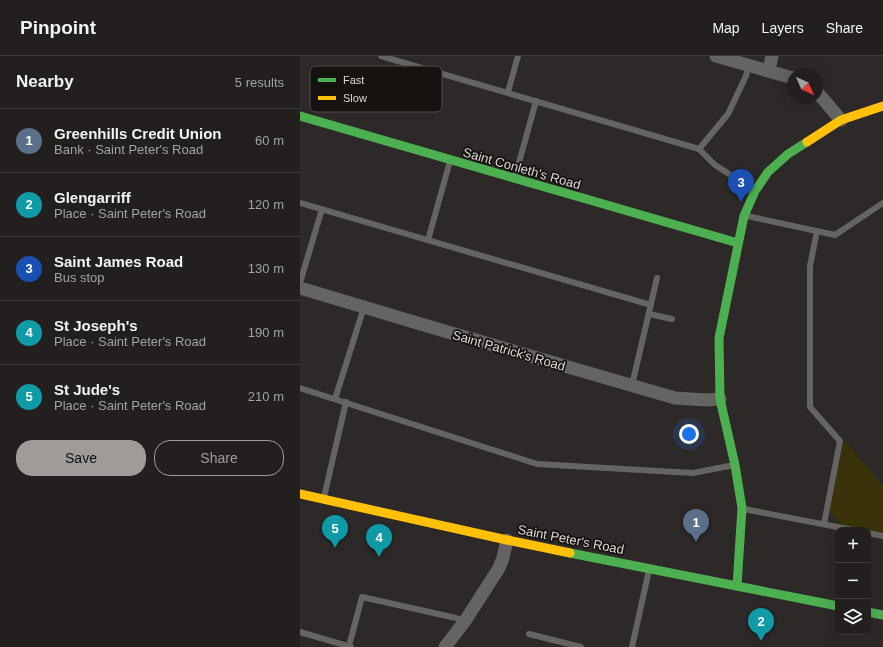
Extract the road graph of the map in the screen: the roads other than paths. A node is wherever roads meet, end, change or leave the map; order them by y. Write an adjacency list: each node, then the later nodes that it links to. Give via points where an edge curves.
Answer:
1 (381, 56): 6 (lane)
2 (518, 56): 10 (lane)
3 (716, 56): 5 (street)
4 (772, 56): 7 (street)
5 (749, 64): 7 (street); 16 (lane, via 728,114)
6 (416, 66)
7 (769, 70): 9 (street)
8 (442, 73): 10 (lane)
9 (787, 76)
10 (508, 92): 12 (lane)
11 (823, 99): 15 (street)
12 (536, 101): 16 (lane); 18 (lane)
13 (883, 106): 15 (street)
14 (300, 116): 17 (street, Saint Conleth's Road)
15 (841, 120): 19 (street, via 788,154 768,172)
16 (699, 149): 19 (lane, via 715,165)
17 (450, 161): 18 (street, Saint Conleth's Road); 25 (lane)
18 (515, 179): 26 (street, Saint Conleth's Road)
19 (755, 191): 23 (street)
20 (300, 203): 22 (lane)
21 (883, 203): 24 (lane, via 835,235)
22 (322, 209): 25 (lane); 28 (lane)
23 (744, 216): 24 (lane); 26 (street)
24 (817, 231): 43 (lane, via 810,266 810,407 840,441)
25 (428, 240): 30 (lane)
26 (738, 243): 37 (street, via 719,338)
27 (657, 278): 30 (lane)
28 (300, 283)
29 (300, 288): 31 (street, Saint Patrick's Road)
30 (651, 305): 32 (lane)
31 (364, 307): 34 (street, Saint Patrick's Road); 36 (lane)
32 (649, 314): 33 (lane); 34 (lane)
33 (672, 319)
34 (632, 386): 37 (street, Saint Patrick's Road, via 675,398)
35 (300, 388): 36 (lane)
36 (335, 398): 38 (lane)
37 (720, 399): 39 (street)
38 (346, 402): 39 (lane, via 537,464 692,473); 41 (lane)
39 (735, 465): 42 (street)
40 (301, 497): 41 (street, Saint Peter's Road)
41 (324, 499): 47 (street, Saint Peter's Road)
42 (742, 508): 43 (lane); 49 (street)
43 (824, 524): 44 (lane)
44 (838, 527)
45 (871, 534): 46 (lane)
46 (883, 536)
47 (507, 540): 48 (street, Saint Peter's Road); 53 (street, via 499,568)
48 (649, 568): 49 (street, Saint Peter's Road); 59 (lane)
49 (737, 586): 50 (street, Saint Peter's Road)
50 (835, 605)
51 (871, 613): 52 (street)
52 (883, 615)
53 (465, 621): 56 (lane, via 362,596); 57 (street)
54 (300, 632): 56 (lane)
55 (529, 634): 58 (lane)
56 (350, 647)
57 (445, 647)
58 (581, 647)
59 (632, 647)

